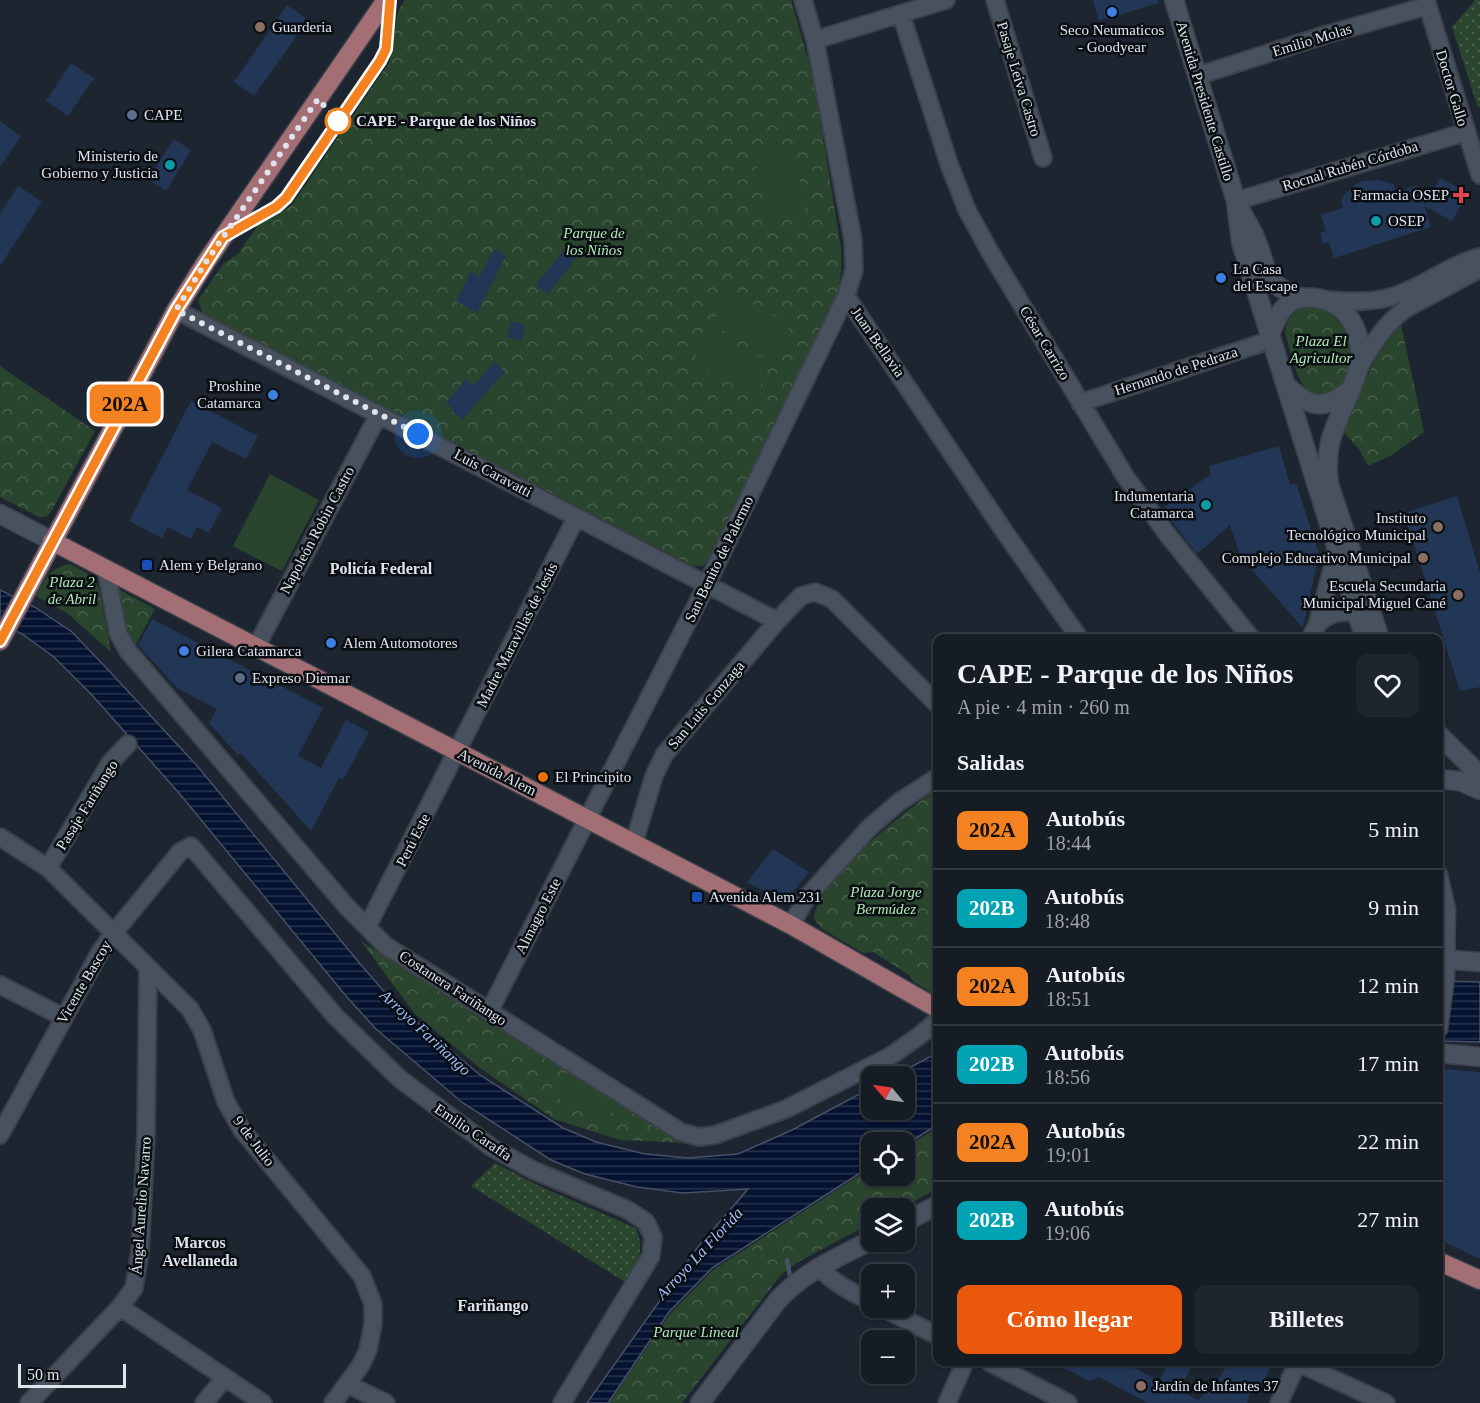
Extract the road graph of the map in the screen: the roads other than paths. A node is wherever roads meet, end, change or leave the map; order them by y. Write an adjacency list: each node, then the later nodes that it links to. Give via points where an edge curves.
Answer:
1 (386, 0): 19 (main road)
2 (803, 0): 8 (street, Juan Bellavia)
3 (946, 0): 7 (street)
4 (995, 0): 11 (street, Pasaje Leiva Castro)
5 (1174, 0): 9 (main road, Avenida Presidente Castillo)
6 (1426, 3): 9 (street, Emilio Molas); 10 (street, Doctor Gallo)
7 (901, 14): 8 (street); 24 (street, César Carrizo, via 967,210)
8 (815, 40): 16 (street, Juan Bellavia, via 853,240 854,270)
9 (1197, 76): 13 (main road, Avenida Presidente Castillo)
10 (1466, 132): 12 (street, Doctor Gallo); 13 (street, Rocnal Rubén Córdoba)
11 (1043, 158)
12 (1480, 175)
13 (1236, 201): 17 (main road, Avenida Presidente Castillo, via 1255,236 1268,276 1285,292); 20 (main road, Avenida Presidente Castillo, via 1241,242)
14 (1480, 256): 18 (street, via 1394,296 1372,301)
15 (1480, 269): 21 (street, via 1395,317 1373,343)
16 (846, 296): 31 (street, San Benito de Palermo); 35 (street, Juan Bellavia)
17 (1302, 298): 18 (main road); 20 (main road, via 1283,309)
18 (1327, 300): 21 (main road, via 1348,314 1354,326)
19 (176, 310): 25 (street, Luis Caravatti); 28 (main road)
20 (1271, 337): 22 (main road); 24 (street, Hernando de Pedraza)
21 (1359, 369): 23 (main road)
22 (1285, 384): 23 (main road, via 1302,400 1319,405 1329,404); 29 (main road)
23 (1349, 391): 38 (main road, via 1331,440 1329,484)
24 (1080, 403): 36 (street, César Carrizo, via 1167,534)
25 (379, 414): 27 (street, Luis Caravatti); 40 (street, Napoleón Robin Castro)
26 (0, 514): 28 (main road)
27 (576, 518): 31 (street, Luis Caravatti); 45 (street, Madre Maravillas de Jesús)
28 (52, 541): 30 (main road, Avenida Alem); 39 (main road)
29 (1337, 551): 32 (main road); 34 (street)
30 (106, 569): 40 (main road, Avenida Alem); 58 (street, Costanera Fariñango, via 118,633 128,651)
31 (707, 584): 33 (street, Luis Caravatti); 51 (street, San Benito de Palermo)
32 (1357, 613): 34 (street, via 1326,615); 37 (main road)
33 (777, 621): 41 (street, San Luis Gonzaga, via 801,596 815,592 832,599); 53 (street, San Luis Gonzaga, via 664,755)
34 (1314, 632)
35 (1076, 634)
36 (1248, 634)
37 (1363, 634)
38 (1378, 634)
39 (2, 637)
40 (256, 647): 45 (main road, Avenida Alem)
41 (933, 700)
42 (1443, 738): 47 (main road)
43 (1443, 740): 46 (main road, via 1452,762)
44 (128, 744): 55 (street, Pasaje Fariñango, via 105,771)
45 (458, 752): 51 (main road, Avenida Alem); 58 (street, Perú Este)
46 (1443, 774)
47 (1480, 774)
48 (1443, 779): 50 (main road, via 1460,781)
49 (933, 780): 57 (street, via 869,828 807,897)
50 (1480, 790)
51 (588, 819): 53 (main road, Avenida Alem); 65 (street, Almagro Este)
52 (0, 837): 55 (street, 9 de Julio)
53 (634, 843): 57 (main road, Avenida Alem)
54 (192, 846): 59 (street, Vicente Bascoy, via 180,852); 92 (street, Emilio Caraffa, via 335,1016 400,1079 491,1148 628,1210 646,1222 653,1238 651,1256)
55 (48, 868): 59 (street, 9 de Julio)
56 (1443, 896): 61 (main road, via 1446,909)
57 (791, 925): 64 (main road, Avenida Alem)
58 (367, 927): 65 (street, Costanera Fariñango, via 386,946)
59 (113, 934): 62 (street, 9 de Julio); 66 (street, Vicente Bascoy)
60 (1480, 962): 61 (main road)
61 (1443, 965)
62 (148, 968): 78 (street, Ángel Aurelio Navarro, via 140,1251 134,1288); 86 (street, 9 de Julio, via 190,1009 202,1030 226,1102 242,1130 362,1276 373,1304 373,1324 368,1350)
63 (0, 986): 66 (street)
64 (933, 1006)
65 (489, 1012): 67 (street, Costanera Fariñango, via 681,1132 699,1137 786,1109 889,1057)
66 (63, 1017): 70 (street, Vicente Bascoy)
67 (933, 1024)
68 (1443, 1053): 69 (main road)
69 (1480, 1057)
70 (0, 1135)
71 (933, 1208): 72 (main road)
72 (915, 1216)
73 (861, 1246): 75 (main road)
74 (1443, 1263): 76 (main road)
75 (819, 1267): 77 (street, via 830,1279); 93 (main road, via 778,1300)
76 (1480, 1280)
77 (861, 1296)
78 (120, 1307): 85 (street); 87 (street, Ángel Aurelio Navarro)
79 (903, 1318): 80 (street)
80 (933, 1333)
81 (963, 1366): 94 (street)
82 (997, 1366): 95 (street)
83 (1296, 1366): 96 (street)
84 (1307, 1366): 97 (street)
85 (225, 1378): 88 (street); 89 (street)
86 (347, 1384): 90 (street, 9 de Julio); 91 (street)
87 (29, 1403)
88 (204, 1403)
89 (262, 1403)
90 (333, 1403)
91 (386, 1403)
92 (562, 1403)
93 (700, 1403)
94 (947, 1403)
95 (1068, 1403)
96 (1279, 1403)
97 (1386, 1403)

